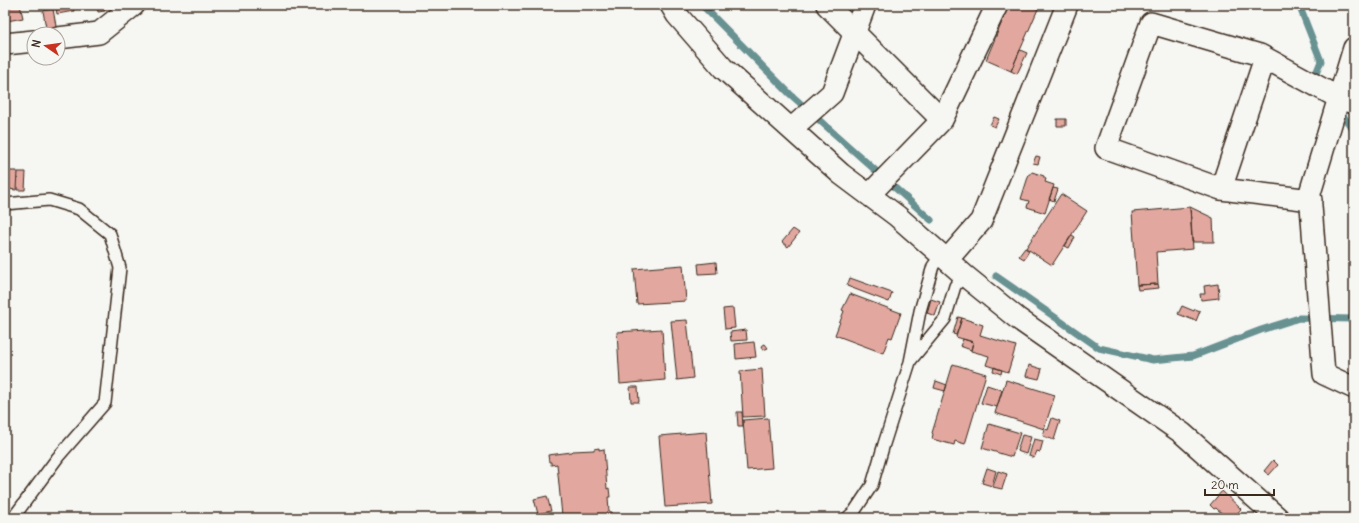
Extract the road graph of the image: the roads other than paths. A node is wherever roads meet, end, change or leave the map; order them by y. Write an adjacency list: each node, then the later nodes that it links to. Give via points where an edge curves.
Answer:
1 (134, 5): 8 (street, via 99,33)
2 (671, 5): 15 (street, via 723,68)
3 (828, 5): 7 (street)
4 (865, 5): 7 (street)
5 (997, 5): 14 (street)
6 (1067, 5): 20 (street, via 981,221)
7 (854, 32): 14 (street); 15 (street, via 832,92)
8 (66, 37)
9 (26, 42): 10 (street)
10 (5, 44)
11 (1354, 48): 13 (street)
12 (1266, 58): 13 (street); 16 (street); 16 (street, via 1151,23 1106,148)
13 (1346, 101): 18 (street, via 1310,193)
14 (942, 120): 17 (street)
15 (791, 129): 17 (street, via 841,174)
16 (1221, 189): 18 (street)
17 (869, 195): 20 (street)
18 (1311, 200): 23 (street, via 1324,374)
19 (5, 204): 24 (lane, via 50,200 79,209 110,234 120,268 105,403 58,456)
20 (944, 257): 21 (street); 22 (lane, via 933,266 920,311)
21 (964, 275): 22 (lane, via 955,286 945,319); 26 (street, via 1017,318 1182,433)
22 (910, 362): 25 (lane, via 872,485)
23 (1354, 388)
24 (13, 518)
25 (847, 518)
26 (1278, 518)

